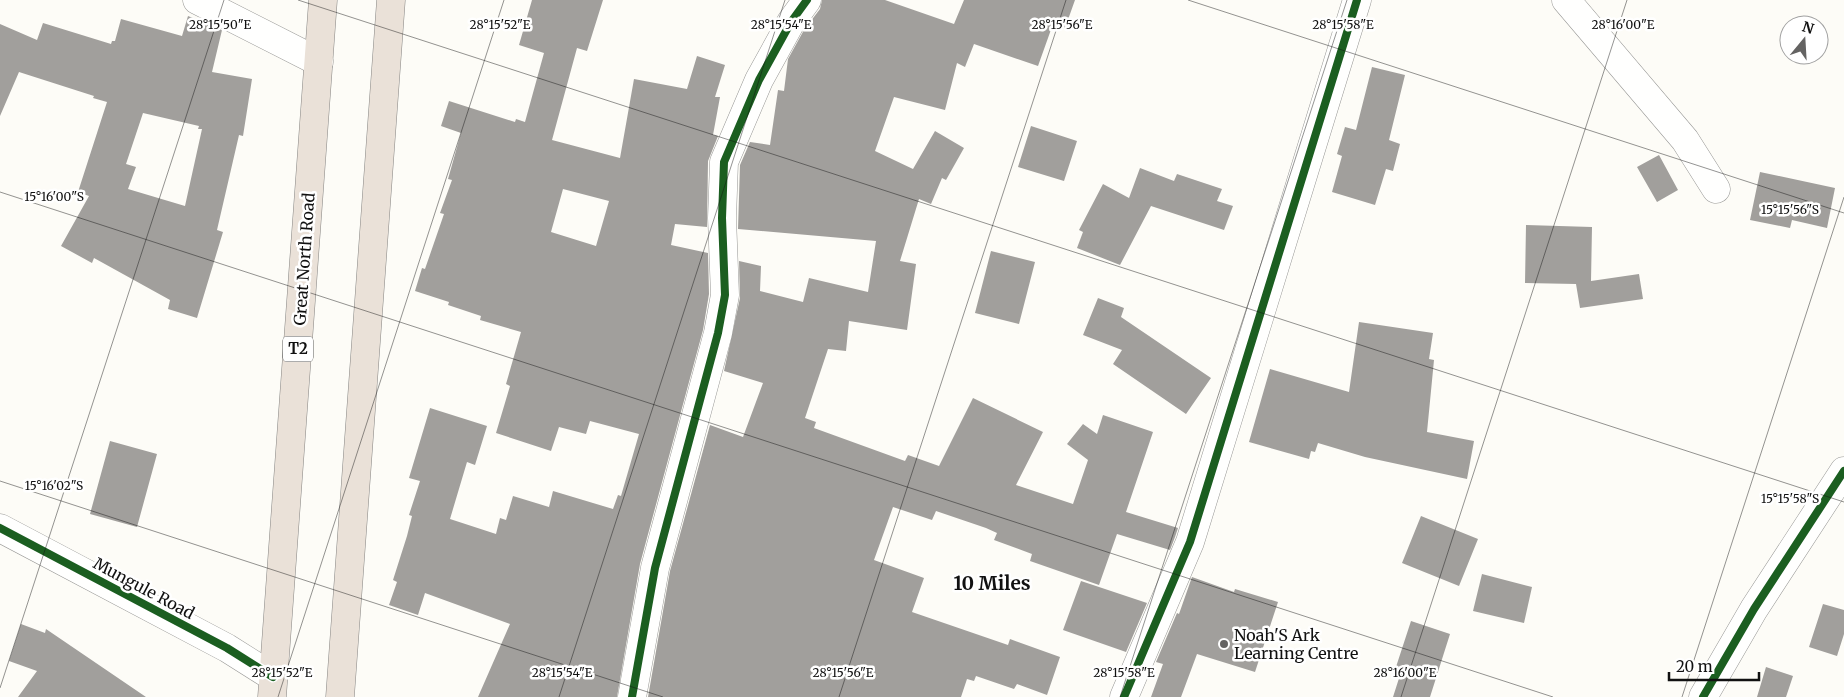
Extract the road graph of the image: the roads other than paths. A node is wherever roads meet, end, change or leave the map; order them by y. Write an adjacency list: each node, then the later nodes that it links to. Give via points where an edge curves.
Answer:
1 (197, 0): 7 (street)
2 (323, 0): 7 (highway, Great North Road / T2)
3 (391, 0): 12 (highway)
4 (807, 0): 13 (street, via 758,80 724,162 725,295 718,333 657,559)
5 (1357, 0): 14 (street, via 1190,542)
6 (1566, 0): 8 (street, via 1684,140)
7 (319, 62): 11 (highway, Great North Road / T2)
8 (1716, 189)
9 (1844, 471): 15 (street, via 1754,609)
10 (0, 528): 11 (street, Mungule Road, via 226,648)
11 (272, 687)
12 (340, 697)
13 (632, 697)
14 (1124, 697)
15 (1703, 697)

